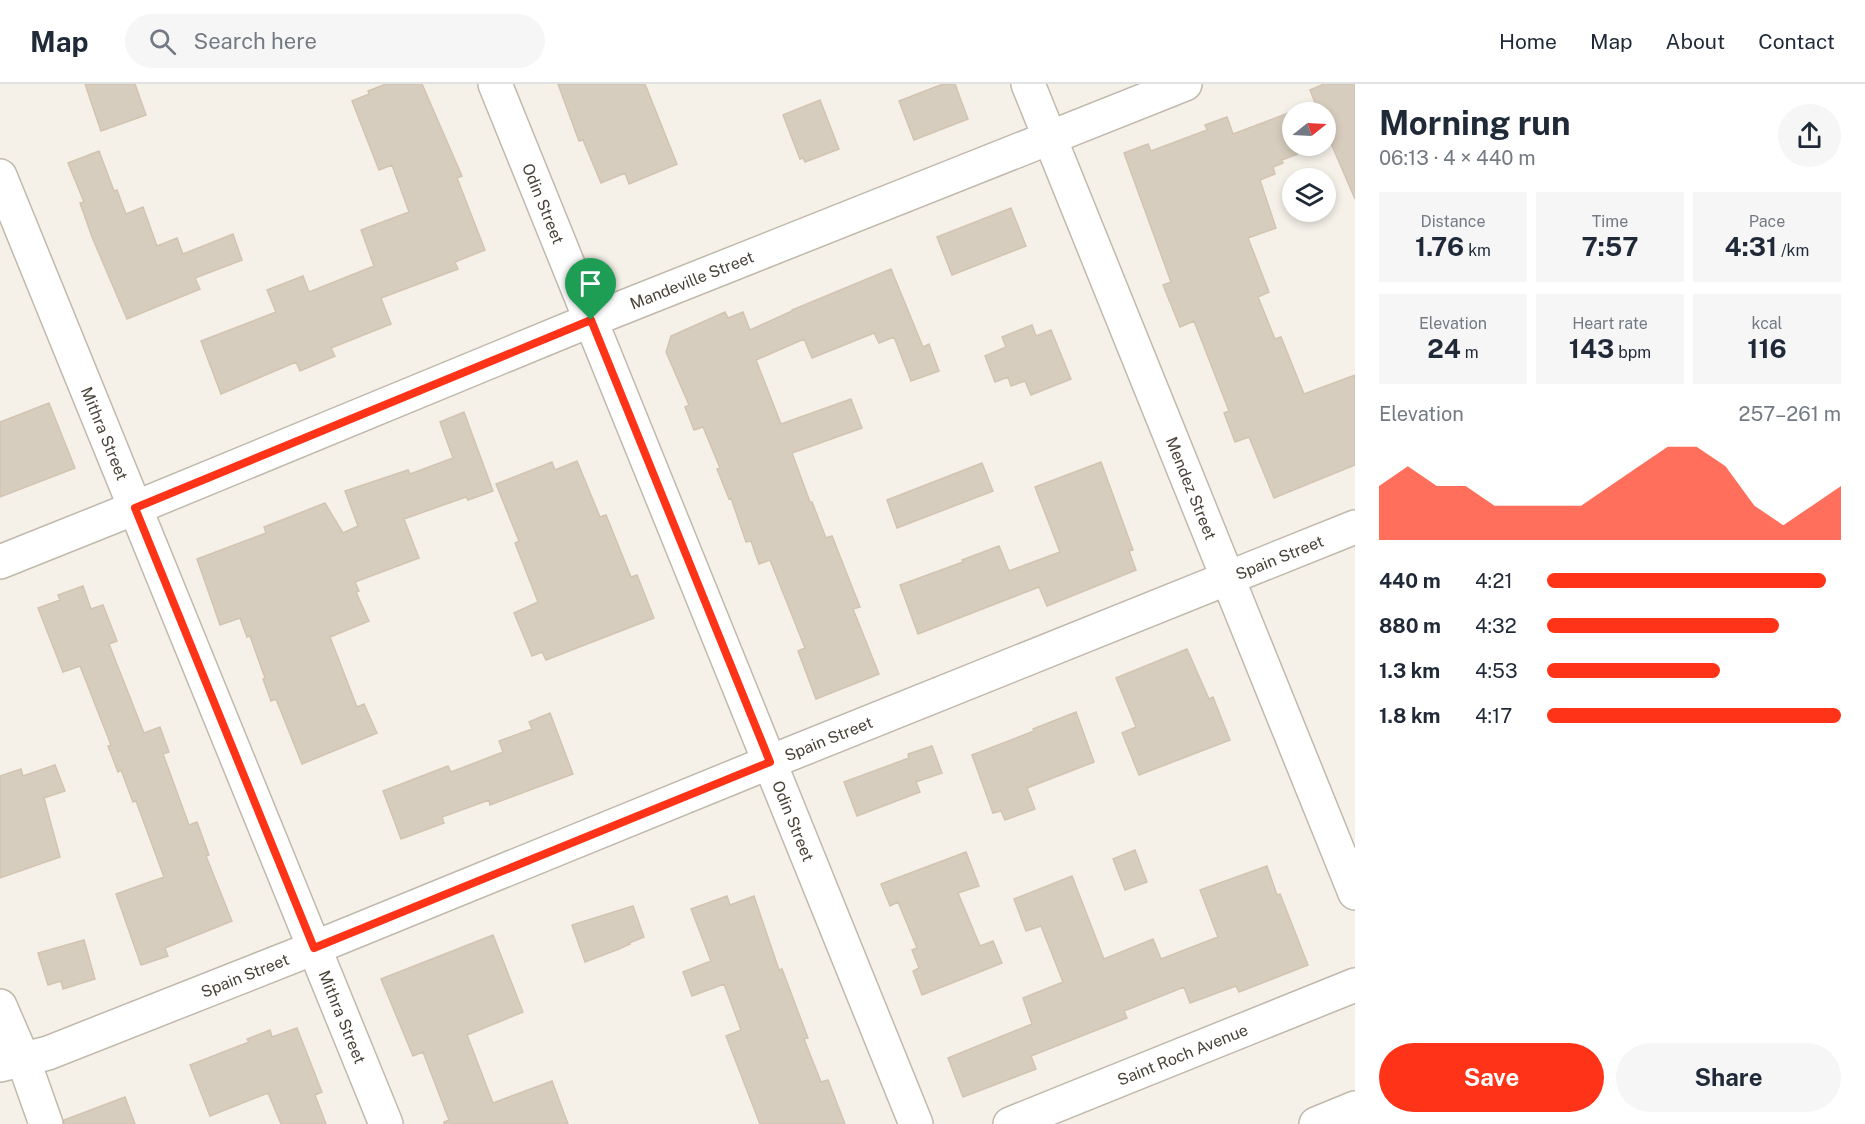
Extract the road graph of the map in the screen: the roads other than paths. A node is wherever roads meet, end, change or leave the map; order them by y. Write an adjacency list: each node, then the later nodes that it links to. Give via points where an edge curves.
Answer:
1 (495, 84): 6 (street, Odin Street)
2 (1028, 84): 4 (street, Mendez Street)
3 (1185, 84): 4 (street, Mandeville Street)
4 (1050, 139): 6 (street, Mandeville Street); 10 (street, Mendez Street)
5 (0, 176): 7 (street, Mithra Street)
6 (591, 320): 7 (street, Mandeville Street); 11 (street, Odin Street)
7 (135, 508): 9 (street, Mandeville Street); 13 (street, Mithra Street)
8 (1355, 527): 10 (street, Spain Street)
9 (0, 562)
10 (1227, 578): 11 (street, Spain Street); 12 (street, Mendez Street)
11 (770, 762): 13 (street, Spain Street); 20 (street, Odin Street)
12 (1355, 893)
13 (314, 948): 16 (street, Spain Street, via 48,1053); 19 (street, Mithra Street)
14 (1355, 985): 21 (street, Saint Roch Avenue)
15 (0, 1006): 16 (street)
16 (11, 1062): 18 (street)
17 (1355, 1108): 22 (street)
18 (46, 1124)
19 (386, 1124)
20 (916, 1124)
21 (1010, 1124)
22 (1316, 1124)

